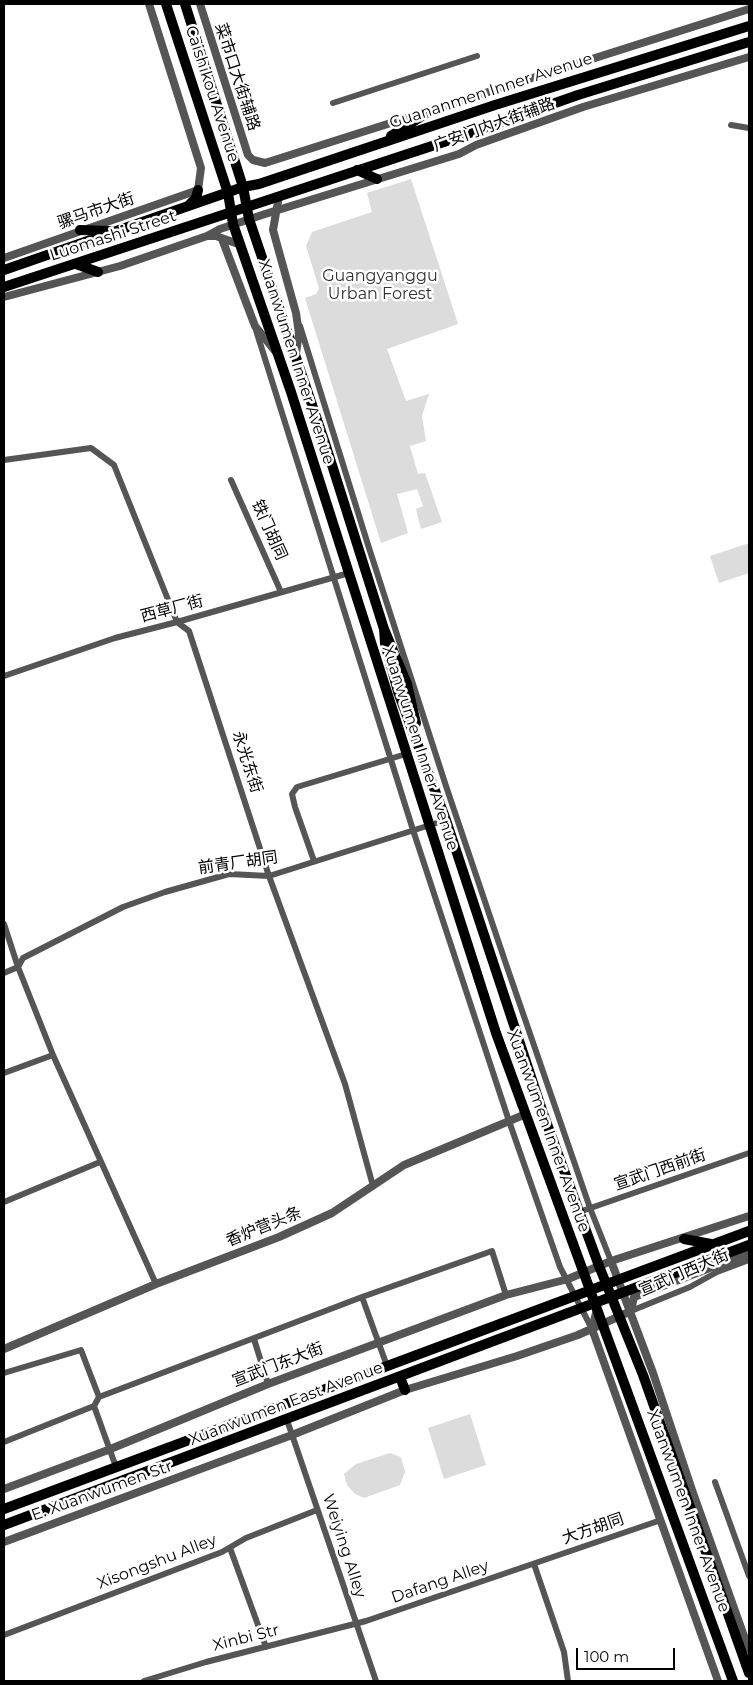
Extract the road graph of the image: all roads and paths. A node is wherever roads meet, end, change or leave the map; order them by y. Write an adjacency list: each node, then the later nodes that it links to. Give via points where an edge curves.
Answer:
1 (149, 4): 19 (street, via 201,168)
2 (166, 4): 20 (main road, Caishikou Avenue)
3 (184, 4): 18 (main road, Xuanwumen Inner Avenue)
4 (200, 4): 15 (street, 菜市口大街辅路)
5 (749, 9): 11 (street, 广安门内大街辅路)
6 (749, 26): 14 (main road, Guananmen Inner Avenue)
7 (749, 42): 16 (main road, Guananmen Inner Avenue, via 578,95)
8 (477, 56): 10 (street)
9 (749, 57): 17 (street, 广安门内大街辅路, via 584,107 476,145 460,154)
10 (333, 103)
11 (428, 112): 14 (main road); 15 (street, 广安门内大街辅路, via 265,163)
12 (731, 125): 13 (street)
13 (749, 128)
14 (377, 145): 18 (main road, Guananmen Inner Avenue)
15 (250, 157)
16 (357, 170): 17 (main road); 21 (main road, Guananmen Inner Avenue)
17 (377, 179): 23 (street, 广安门内大街辅路)
18 (244, 188): 20 (main road, Guananmen Inner Avenue); 22 (main road, Xuanwumen Inner Avenue)
19 (198, 190): 24 (main road, via 196,198); 30 (street, 骡马市大街)
20 (228, 193): 24 (main road, Guananmen Inner Avenue); 26 (main road, Caishikou Avenue)
21 (279, 196): 22 (main road, Guananmen Inner Avenue); 25 (street)
22 (246, 206): 26 (main road, Luomashi Street); 27 (main road, Xuanwumen Inner Avenue)
23 (288, 206): 25 (street, 广安门内大街辅路); 28 (street)
24 (186, 208): 31 (main road, Guananmen Inner Avenue)
25 (276, 210): 27 (street, 广安门内大街辅路); 28 (street)
26 (231, 212): 29 (main road, Xuanwumen Inner Avenue); 36 (main road, Luomashi Street)
27 (249, 219): 29 (street, 广安门内大街辅路); 44 (main road, Xuanwumen Inner Avenue)
28 (274, 220): 41 (street, via 273,230)
29 (234, 224): 32 (street, 广安门内大街辅路); 34 (main road, Xuanwumen Inner Avenue)
30 (80, 230): 31 (main road); 35 (street, 骡马市大街)
31 (119, 231): 37 (main road, Guananmen Inner Avenue)
32 (207, 236): 33 (street); 38 (street, 广安门内大街辅路)
33 (222, 239): 34 (street); 42 (street)
34 (241, 245): 43 (main road, Xuanwumen Inner Avenue)
35 (4, 258)
36 (76, 264): 38 (main road); 39 (main road, Luomashi Street)
37 (4, 270)
38 (98, 272): 40 (street, 广安门内大街辅路)
39 (4, 287)
40 (4, 297)
41 (296, 314): 44 (street, via 299,334); 70 (street, via 418,700)
42 (255, 326): 43 (street); 48 (street)
43 (278, 354): 47 (main road, Xuanwumen Inner Avenue)
44 (295, 355): 54 (main road, Xuanwumen Inner Avenue, via 384,629 398,692)
45 (4, 460): 50 (street, 永光东街, via 90,448 114,465)
46 (231, 480): 49 (street, 铁门胡同)
47 (349, 573): 48 (street, 西草厂街); 52 (main road, Xuanwumen Inner Avenue)
48 (332, 578): 49 (street, 西草厂街); 53 (street)
49 (282, 592): 50 (street, 西草厂街)
50 (178, 622): 51 (street, 西草厂街, via 115,638); 58 (street, 永光东街, via 189,631)
51 (4, 676)
52 (406, 754): 53 (street); 55 (main road, Xuanwumen Inner Avenue)
53 (391, 758): 56 (street); 57 (street, via 297,787 292,794)
54 (446, 820): 55 (street, 前青厂胡同); 71 (main road, Xuanwumen Inner Avenue)
55 (430, 825): 56 (street, 前青厂胡同); 64 (main road, Xuanwumen Inner Avenue, via 496,1033)
56 (413, 830): 57 (street, 前青厂胡同); 65 (street)
57 (314, 861): 58 (street, 前青厂胡同)
58 (270, 876): 60 (street, 前青厂胡同, via 229,874 132,904 23,958); 68 (street, 永光东街, via 345,1084)
59 (4, 924): 60 (street)
60 (18, 967): 61 (street, 前青厂胡同); 62 (street)
61 (4, 973)
62 (53, 1056): 63 (street); 67 (street)
63 (4, 1073)
64 (526, 1114): 65 (street, 香炉营头条); 81 (main road, Xuanwumen Inner Avenue)
65 (509, 1121): 68 (street, 香炉营头条, via 404,1165); 82 (street, via 560,1266)
66 (749, 1153): 70 (street, 宣武门西前街)
67 (100, 1162): 69 (street); 85 (street)
68 (373, 1186): 85 (street, 香炉营头条, via 332,1213 288,1233)
69 (4, 1202)
70 (590, 1208): 71 (street, 宣武门西前街); 79 (street)
71 (579, 1212): 80 (main road, Xuanwumen Inner Avenue)
72 (749, 1216): 74 (street, 宣武门东大街)
73 (749, 1231): 75 (main road)
74 (684, 1239): 75 (main road); 79 (street, 宣武门东大街)
75 (712, 1244): 83 (main road)
76 (749, 1245): 87 (main road, Xuanwumen East Avenue)
77 (749, 1253): 91 (street, 宣武门西大街)
78 (749, 1260): 93 (street, 宣武门西大街)
79 (611, 1261): 80 (street, 宣武门东大街); 83 (street)
80 (599, 1266): 81 (street, 宣武门东大街); 84 (main road, Xuanwumen Inner Avenue)
81 (582, 1272): 82 (street, 宣武门东大街); 86 (main road, Xuanwumen Inner Avenue)
82 (568, 1279): 88 (street, 宣武门东大街); 96 (street)
83 (618, 1279): 84 (main road); 87 (street)
84 (606, 1283): 86 (main road); 89 (main road, Xuanwumen Inner Avenue)
85 (156, 1284): 99 (street, 香炉营头条)
86 (589, 1289): 92 (main road, Xuanwumen Inner Avenue); 100 (main road)
87 (623, 1292): 89 (main road, Xuanwumen East Avenue); 91 (street); 93 (street)
88 (506, 1295): 90 (street, via 492,1251); 98 (street, 宣武门东大街)
89 (612, 1296): 92 (main road, Xuanwumen East Avenue); 94 (main road, Xuanwumen Inner Avenue)
90 (362, 1297): 97 (street); 98 (street)
91 (634, 1297): 93 (street)
92 (596, 1305): 95 (main road, Xuanwumen Inner Avenue); 96 (street); 102 (main road, Xuanwumen East Avenue)
93 (631, 1311): 94 (street); 127 (street)
94 (619, 1316): 95 (street); 128 (main road, Xuanwumen Inner Avenue)
95 (603, 1324): 96 (street); 111 (main road, Xuanwumen Inner Avenue)
96 (592, 1329): 104 (street); 114 (street)
97 (254, 1339): 103 (street); 105 (street)
98 (380, 1342): 100 (street); 103 (street, 宣武门东大街)
99 (4, 1349)
100 (388, 1366): 112 (main road, Xuanwumen East Avenue)
101 (4, 1373): 105 (street, via 81,1350)
102 (400, 1377): 104 (main road); 107 (main road, Xuanwumen East Avenue)
103 (268, 1384): 110 (street, 宣武门东大街)
104 (405, 1390): 108 (street, E. Xuanwumen Str)
105 (99, 1397): 106 (street)
106 (94, 1406): 109 (street); 110 (street)
107 (287, 1420): 108 (street, Weiying Alley); 119 (main road, Xuanwumen East Avenue)
108 (292, 1435): 117 (street, Weiying Alley); 120 (street, E. Xuanwumen Str)
109 (4, 1442)
110 (108, 1450): 112 (street); 115 (street, 宣武门东大街)
111 (655, 1464): 114 (street); 133 (main road, Xuanwumen Inner Avenue)
112 (116, 1467): 116 (main road, Xuanwumen East Avenue)
113 (715, 1482): 123 (street)
114 (648, 1483): 118 (street)
115 (4, 1489)
116 (4, 1509)
117 (317, 1510): 121 (street, Xisongshu Alley, via 246,1538); 124 (street, Weiying Alley)
118 (661, 1520): 122 (street, 大方胡同); 132 (street)
119 (4, 1525)
120 (4, 1542)
121 (230, 1548): 125 (street, Xisongshu Alley); 126 (street)
122 (534, 1564): 124 (street, Dafang Alley); 131 (street, via 564,1652)
123 (749, 1576)
124 (356, 1624): 126 (street, Xinbi Str); 130 (street, Weiying Alley)
125 (4, 1635)
126 (266, 1646): 129 (street, Xinbi Str)
127 (749, 1650)
128 (749, 1673)
129 (144, 1681)
130 (376, 1681)
131 (568, 1681)
132 (718, 1681)
133 (733, 1681)

